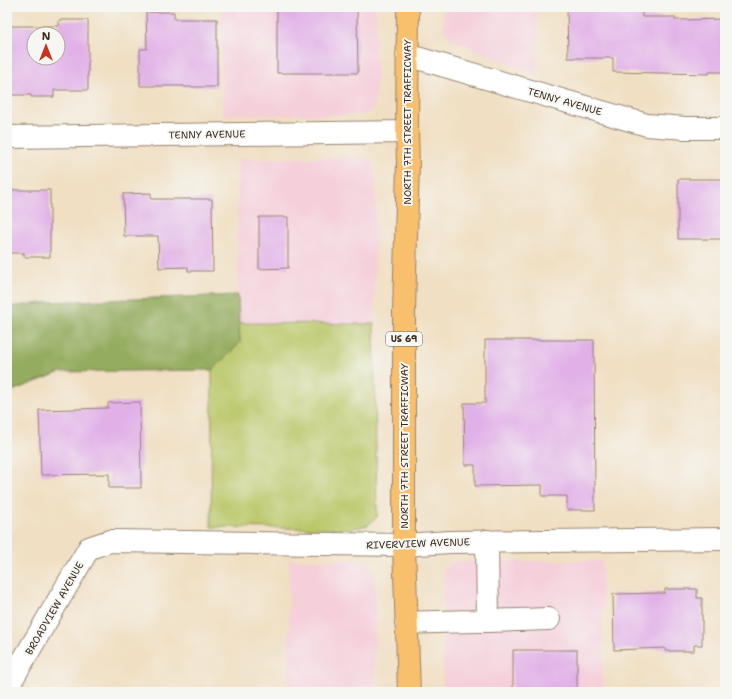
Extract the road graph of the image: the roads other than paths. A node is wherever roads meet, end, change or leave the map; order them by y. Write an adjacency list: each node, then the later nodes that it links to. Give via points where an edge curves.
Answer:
1 (408, 7): 2 (main road, NORTH 7TH STREET TRAFFICWAY / US 69)
2 (407, 55): 3 (street, TENNY AVENUE, via 647,125); 4 (main road, NORTH 7TH STREET TRAFFICWAY / US 69)
3 (725, 128)
4 (407, 132): 5 (street, TENNY AVENUE); 9 (main road, NORTH 7TH STREET TRAFFICWAY / US 69)
5 (7, 137)
6 (725, 539): 8 (street, RIVERVIEW AVENUE)
7 (110, 541): 9 (street, RIVERVIEW AVENUE); 13 (street, BROADVIEW AVENUE, via 89,548)
8 (486, 541): 9 (street, RIVERVIEW AVENUE); 11 (street)
9 (404, 545): 12 (main road, NORTH 7TH STREET TRAFFICWAY / US 69)
10 (550, 620): 11 (street)
11 (488, 621): 12 (street)
12 (406, 623): 14 (main road, NORTH 7TH STREET TRAFFICWAY / US 69)
13 (7, 688)
14 (409, 692)

